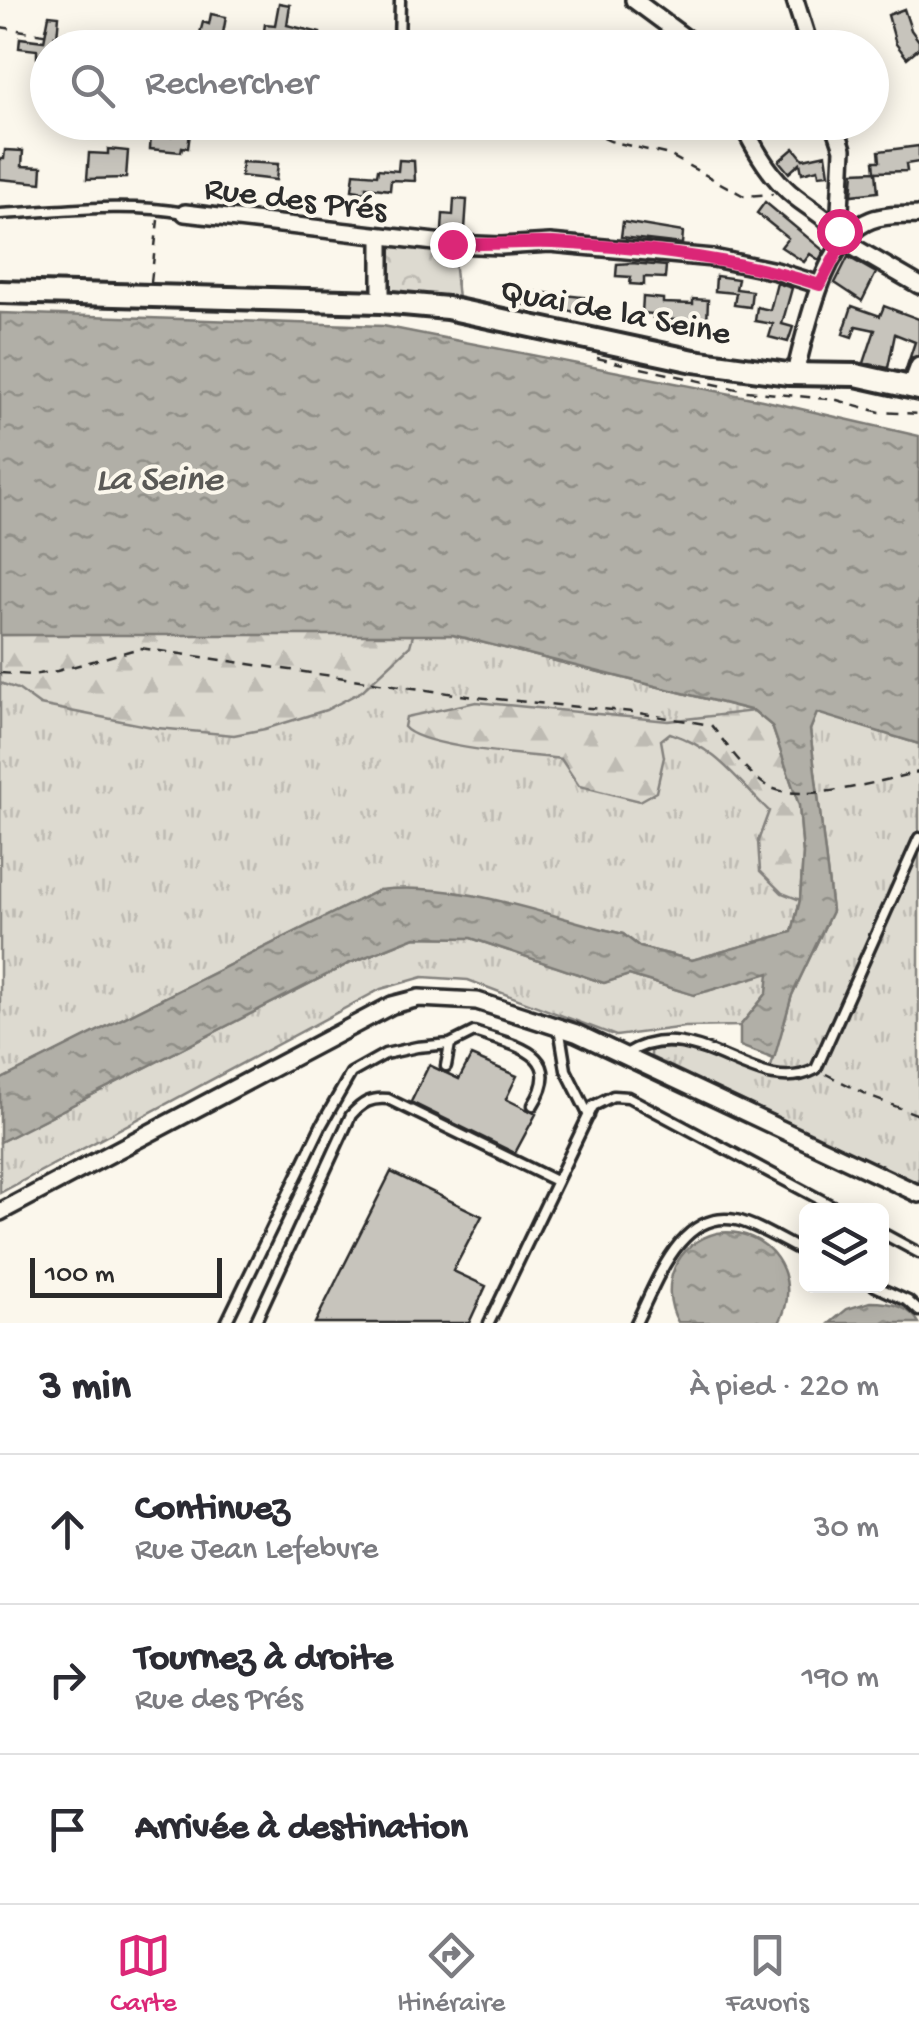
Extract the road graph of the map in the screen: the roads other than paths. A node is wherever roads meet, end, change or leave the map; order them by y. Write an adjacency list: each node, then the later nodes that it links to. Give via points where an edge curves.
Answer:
1 (400, 0): 4 (lane)
2 (634, 0): 5 (street)
3 (795, 0): 6 (street)
4 (399, 30)
5 (675, 30)
6 (804, 30)
7 (751, 140): 12 (street, via 789,192)
8 (839, 140): 12 (street)
9 (0, 214): 10 (lane, Rue des Prés)
10 (185, 214): 13 (street, Rue des Prés)
11 (919, 215): 12 (street, via 871,220)
12 (841, 236): 14 (street); 15 (street)
13 (381, 237): 14 (street, Rue des Prés, via 712,258); 17 (street)
14 (820, 285): 19 (street)
15 (919, 285)
16 (0, 292): 17 (street, Quai de la Seine)
17 (381, 302): 19 (street, Quai de la Seine, via 447,308 694,362)
18 (919, 366): 20 (street)
19 (796, 373): 20 (street, Quai de la Seine, via 856,375)
20 (915, 388)
21 (919, 838): 24 (lane, via 816,1068 800,1078 778,1076 676,1039)
22 (559, 1027): 24 (street); 27 (lane, via 566,1070); 31 (street, via 477,1001 418,998 392,1005)
23 (450, 1044): 25 (lane); 26 (lane, via 474,1032 534,1053 545,1086); 37 (lane, via 385,1054 351,1073)
24 (626, 1054): 29 (street)
25 (446, 1066)
26 (534, 1105)
27 (589, 1116): 28 (lane); 30 (lane, via 612,1096 628,1097)
28 (556, 1181): 38 (lane, via 388,1099 361,1104); 39 (lane)
29 (919, 1194)
30 (827, 1203)
31 (0, 1212)
32 (889, 1237): 34 (lane)
33 (799, 1251): 40 (lane, via 736,1220 707,1223 688,1232)
34 (919, 1253)
35 (889, 1292): 36 (lane)
36 (919, 1311)
37 (226, 1323)
38 (254, 1323)
39 (489, 1323)
40 (636, 1323)

